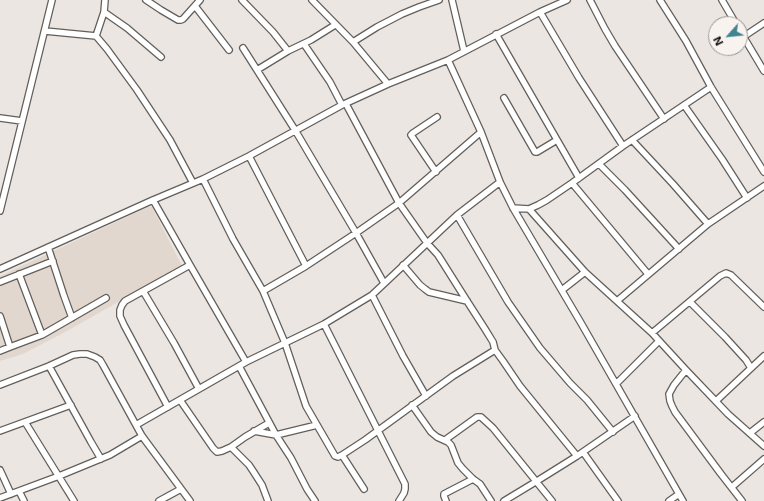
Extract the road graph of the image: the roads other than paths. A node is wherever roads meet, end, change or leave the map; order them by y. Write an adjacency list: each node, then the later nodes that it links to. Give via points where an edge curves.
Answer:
1 (52, 0): 20 (street)
2 (105, 0): 15 (street)
3 (146, 0): 13 (street)
4 (200, 0): 14 (street)
5 (242, 0): 30 (street, via 273,32)
6 (439, 0): 24 (street, via 418,6)
7 (452, 0): 29 (street)
8 (566, 0): 16 (street)
9 (590, 0): 42 (street, via 615,46)
10 (660, 0): 36 (street)
11 (722, 0): 17 (street)
12 (315, 1): 19 (street)
13 (155, 2): 14 (street, via 178,20 183,19)
14 (195, 6): 28 (street)
15 (104, 12): 23 (street); 31 (street)
16 (540, 12): 21 (street); 48 (street)
17 (731, 16)
18 (764, 23): 22 (street)
19 (335, 25): 24 (street); 25 (street)
20 (45, 31): 23 (street); 43 (street)
21 (496, 34): 29 (street); 46 (street)
22 (748, 34)
23 (96, 36): 56 (street, via 137,90 170,140)
24 (352, 42): 35 (street)
25 (304, 44): 30 (street); 38 (street)
26 (748, 45): 34 (street)
27 (243, 48): 33 (street)
28 (229, 50)
29 (464, 51): 32 (street)
30 (288, 52): 33 (street)
31 (161, 57)
32 (448, 60): 35 (street); 45 (street)
33 (257, 70): 44 (street)
34 (764, 71)
35 (388, 84): 38 (street)
36 (712, 87): 39 (street); 52 (street)
37 (504, 98): 46 (street, via 535,152)
38 (344, 104): 44 (street); 61 (street)
39 (684, 105): 42 (street); 59 (street)
40 (437, 117): 51 (street, via 412,135)
41 (0, 118): 43 (street)
42 (664, 119): 47 (street)
43 (22, 121): 64 (street)
44 (295, 130): 49 (street); 67 (street)
45 (481, 132): 51 (street); 55 (street)
46 (557, 140): 53 (street)
47 (632, 140): 48 (street); 66 (street)
48 (623, 146): 50 (street)
49 (249, 156): 54 (street); 74 (street)
50 (599, 164): 53 (street); 70 (street)
51 (436, 172): 61 (street)
52 (764, 172)
53 (579, 178): 57 (street)
54 (203, 179): 56 (street); 83 (street)
55 (500, 182): 62 (street); 65 (street)
56 (193, 183): 60 (street)
57 (572, 183): 63 (street, via 543,203); 78 (street)
58 (764, 186): 59 (street)
59 (747, 198): 66 (street)
60 (153, 200): 69 (street); 72 (street)
61 (399, 203): 67 (street); 68 (street)
62 (512, 208): 63 (street); 81 (street)
63 (529, 209): 76 (street)
64 (0, 211)
65 (457, 215): 68 (street); 124 (street, via 508,302 540,348)
66 (708, 224): 70 (street)
67 (356, 233): 74 (street); 80 (street)
68 (427, 243): 73 (street); 87 (street, via 438,255)
69 (48, 247): 71 (street); 75 (street)
70 (679, 249): 78 (street)
71 (53, 261): 77 (street); 91 (street)
72 (190, 265): 82 (street); 101 (street)
73 (403, 265): 80 (street); 87 (street, via 429,292)
74 (306, 266): 83 (street)
75 (0, 269)
76 (585, 272): 81 (street); 86 (street)
77 (19, 274): 79 (street); 94 (street)
78 (648, 274): 86 (street)
79 (0, 282)
80 (384, 283): 84 (street)
81 (562, 290): 106 (street)
82 (143, 291): 108 (street); 114 (street, via 125,301 120,316)
83 (263, 291): 96 (street)
84 (372, 295): 92 (street); 109 (street)
85 (106, 298): 91 (street)
86 (617, 301): 93 (street)
87 (467, 302): 98 (street, via 493,342)
88 (690, 302): 89 (street, via 726,273); 93 (street); 104 (street, via 725,336)
89 (764, 307)
90 (0, 316): 97 (street)
91 (72, 318): 94 (street)
92 (324, 324): 96 (street); 123 (street)
93 (652, 333): 95 (street)
94 (42, 335): 97 (street)
95 (659, 341): 105 (street); 106 (street)
96 (285, 343): 101 (street); 120 (street, via 306,406)
97 (10, 347): 99 (street)
98 (495, 350): 109 (street); 133 (street, via 520,386)
99 (0, 351)
100 (764, 356): 104 (street)
101 (246, 362): 103 (street)
102 (49, 366): 107 (street); 112 (street); 119 (street, via 80,354 87,354 100,360)
103 (239, 366): 108 (street); 118 (street)
104 (751, 368): 111 (street)
105 (686, 370): 111 (street); 140 (street, via 669,394 670,401 675,412)
106 (616, 384): 115 (street)
107 (0, 385)
108 (199, 389): 110 (street)
109 (426, 396): 113 (street)
110 (180, 400): 114 (street); 129 (street, via 217,452)
111 (716, 401): 125 (street)
112 (71, 405): 116 (street); 134 (street)
113 (412, 405): 123 (street); 128 (street, via 432,432)
114 (168, 407): 119 (street)
115 (634, 416): 124 (street); 145 (street)
116 (25, 422): 121 (street); 137 (street)
117 (764, 422): 125 (street)
118 (269, 423): 122 (street); 126 (street)
119 (136, 425): 127 (street)
120 (317, 425): 126 (street); 132 (street, via 335,456)
121 (0, 431)
122 (254, 431): 126 (street); 129 (street)
123 (378, 431): 132 (street); 153 (street, via 405,484 404,493)
124 (613, 432): 131 (street)
125 (750, 433): 130 (street)
126 (276, 435): 152 (street)
127 (142, 436): 134 (street); 141 (street)
128 (445, 440): 138 (street, via 451,445 463,470); 139 (street, via 477,417 481,417)
129 (231, 446): 151 (street, via 253,471)
130 (764, 446)
131 (583, 452): 133 (street); 158 (street)
132 (342, 455): 142 (street)
133 (577, 456): 139 (street)
134 (101, 459): 137 (street)
135 (764, 459): 140 (street)
136 (0, 470): 144 (street)
137 (59, 476): 143 (street); 148 (street)
138 (473, 478): 154 (street, via 444,494); 155 (street)
139 (537, 482): 156 (street); 157 (street)
140 (732, 487): 161 (street)
141 (181, 489): 149 (street); 150 (street)
142 (364, 489)
143 (19, 491): 144 (street); 147 (street)
144 (11, 494): 146 (street)
145 (679, 494): 159 (street); 160 (street)
146 (0, 498)
147 (24, 501)
148 (74, 501)
149 (159, 501)
150 (190, 501)
151 (268, 501)
152 (315, 501)
153 (399, 501)
154 (446, 501)
155 (491, 501)
156 (504, 501)
157 (552, 501)
158 (618, 501)
159 (670, 501)
160 (683, 501)
161 (742, 501)

